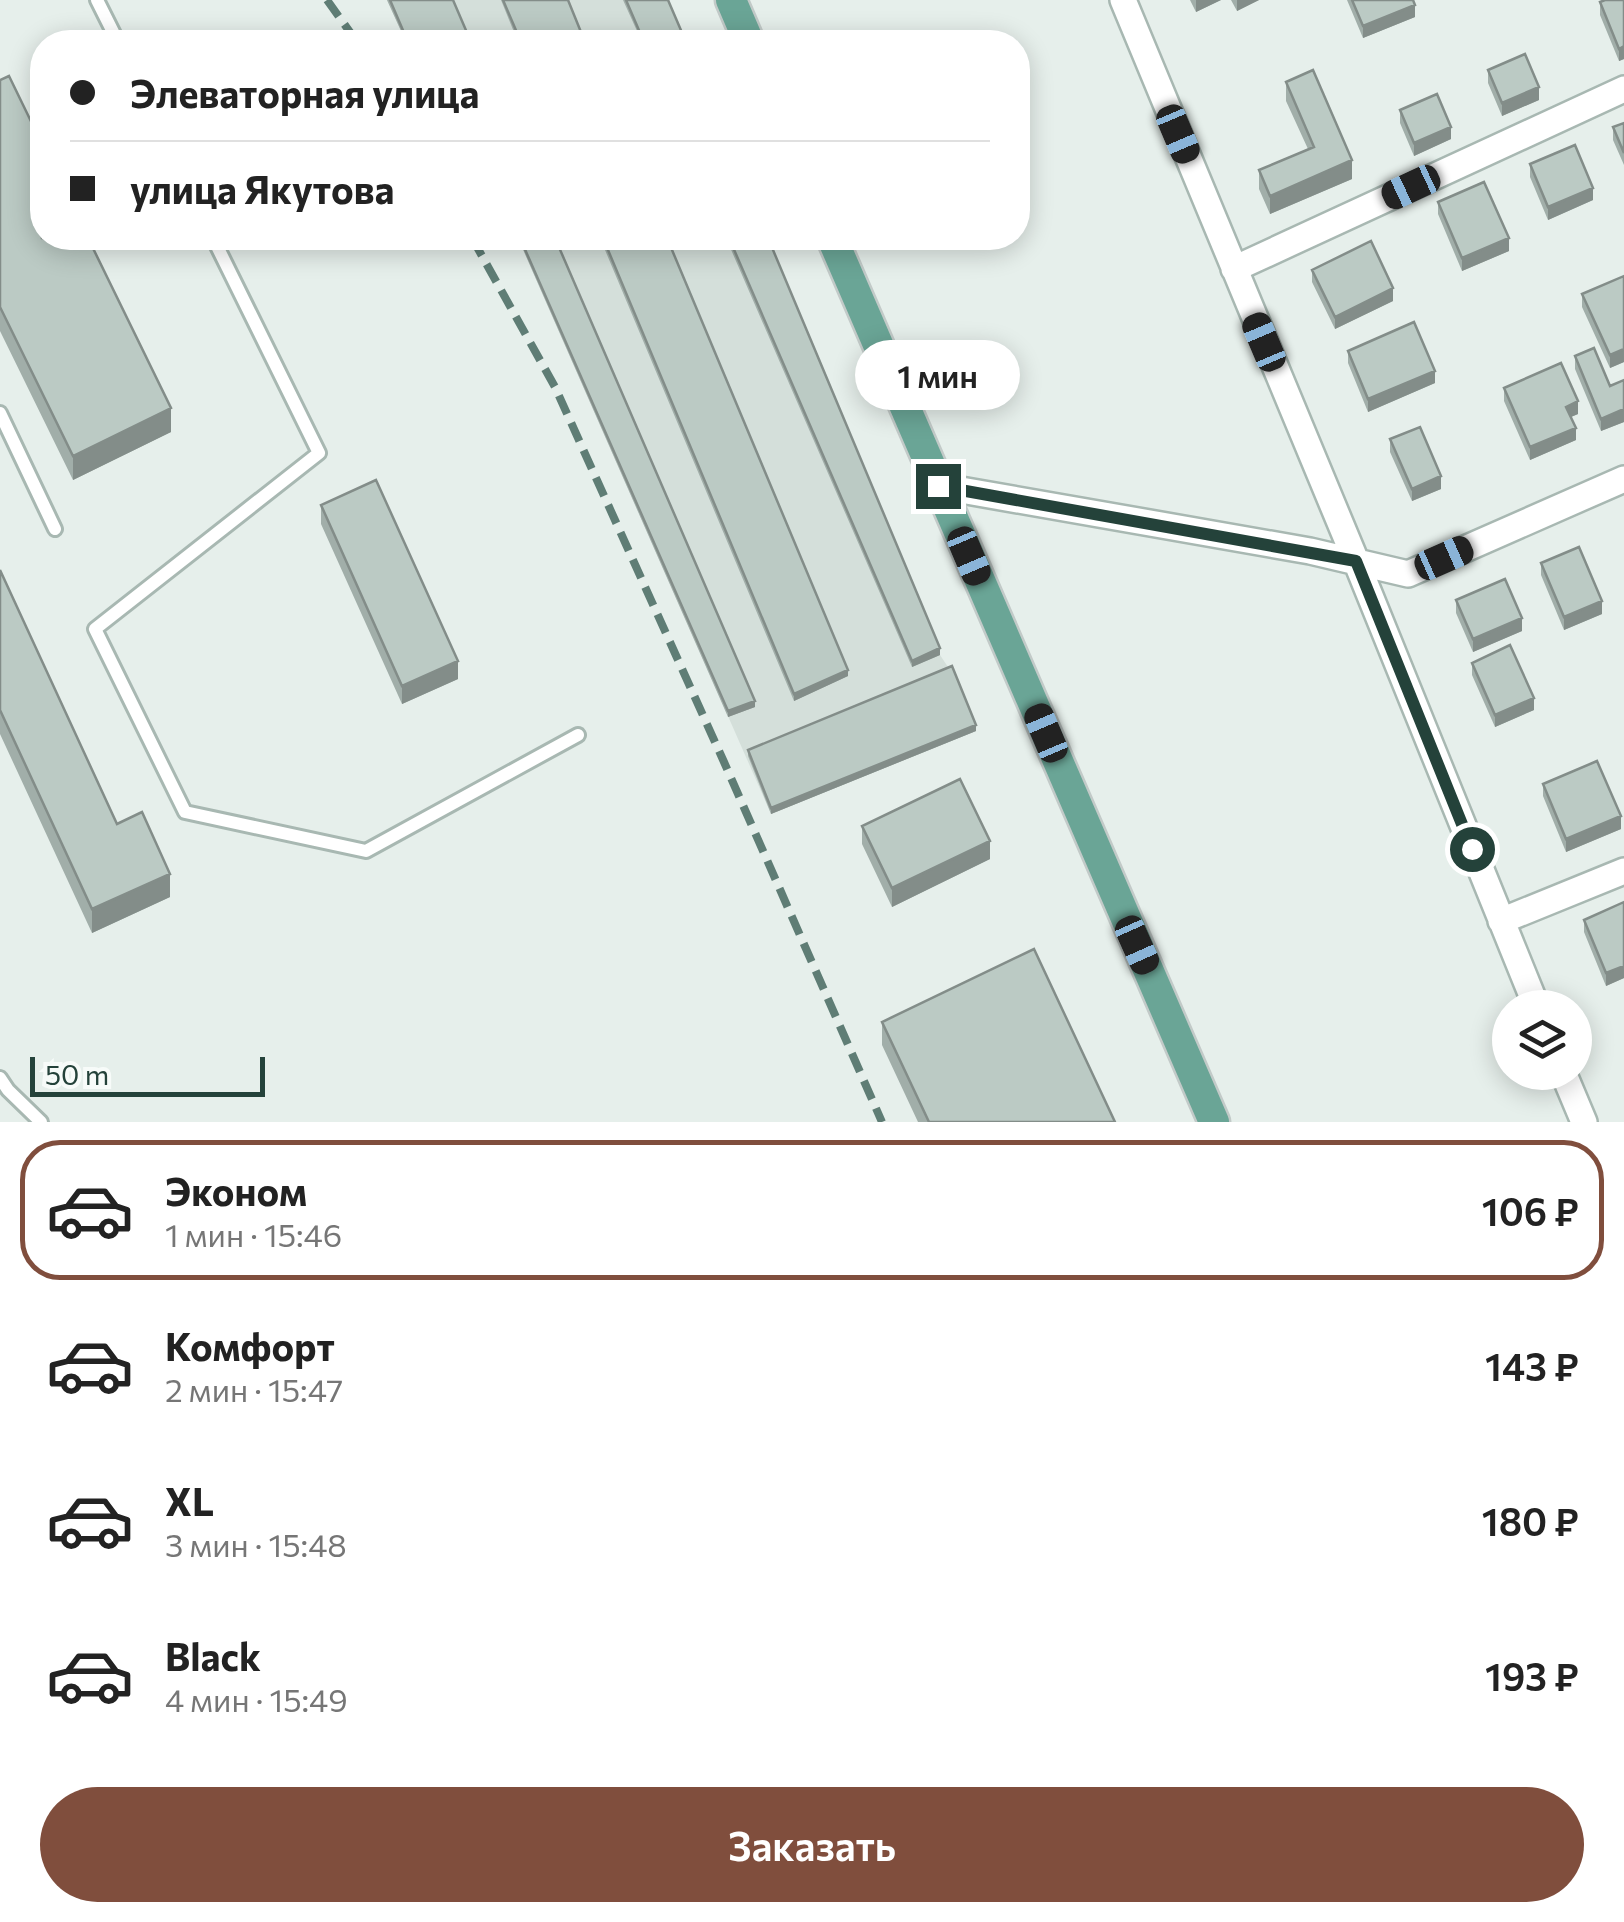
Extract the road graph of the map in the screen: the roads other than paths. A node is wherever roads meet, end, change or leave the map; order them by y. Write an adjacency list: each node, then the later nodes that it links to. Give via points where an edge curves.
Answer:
1 (97, 0): 4 (lane)
2 (731, 0): 5 (main road)
3 (1123, 0): 9 (street)
4 (112, 30)
5 (744, 30)
6 (1624, 89): 9 (street)
7 (220, 250): 15 (lane, via 319,453 96,629 185,812 366,851)
8 (837, 250): 12 (main road)
9 (1234, 269): 14 (street)
10 (0, 413): 13 (lane)
11 (1624, 480): 14 (street, via 1408,574)
12 (938, 486): 14 (street); 22 (main road)
13 (56, 529)
14 (1356, 561): 17 (street)
15 (578, 735)
16 (1624, 871): 17 (street)
17 (1501, 921): 18 (street)
18 (1530, 990)
19 (0, 1078): 21 (lane)
20 (1571, 1090): 23 (street)
21 (41, 1122)
22 (1214, 1122)
23 (1584, 1122)

